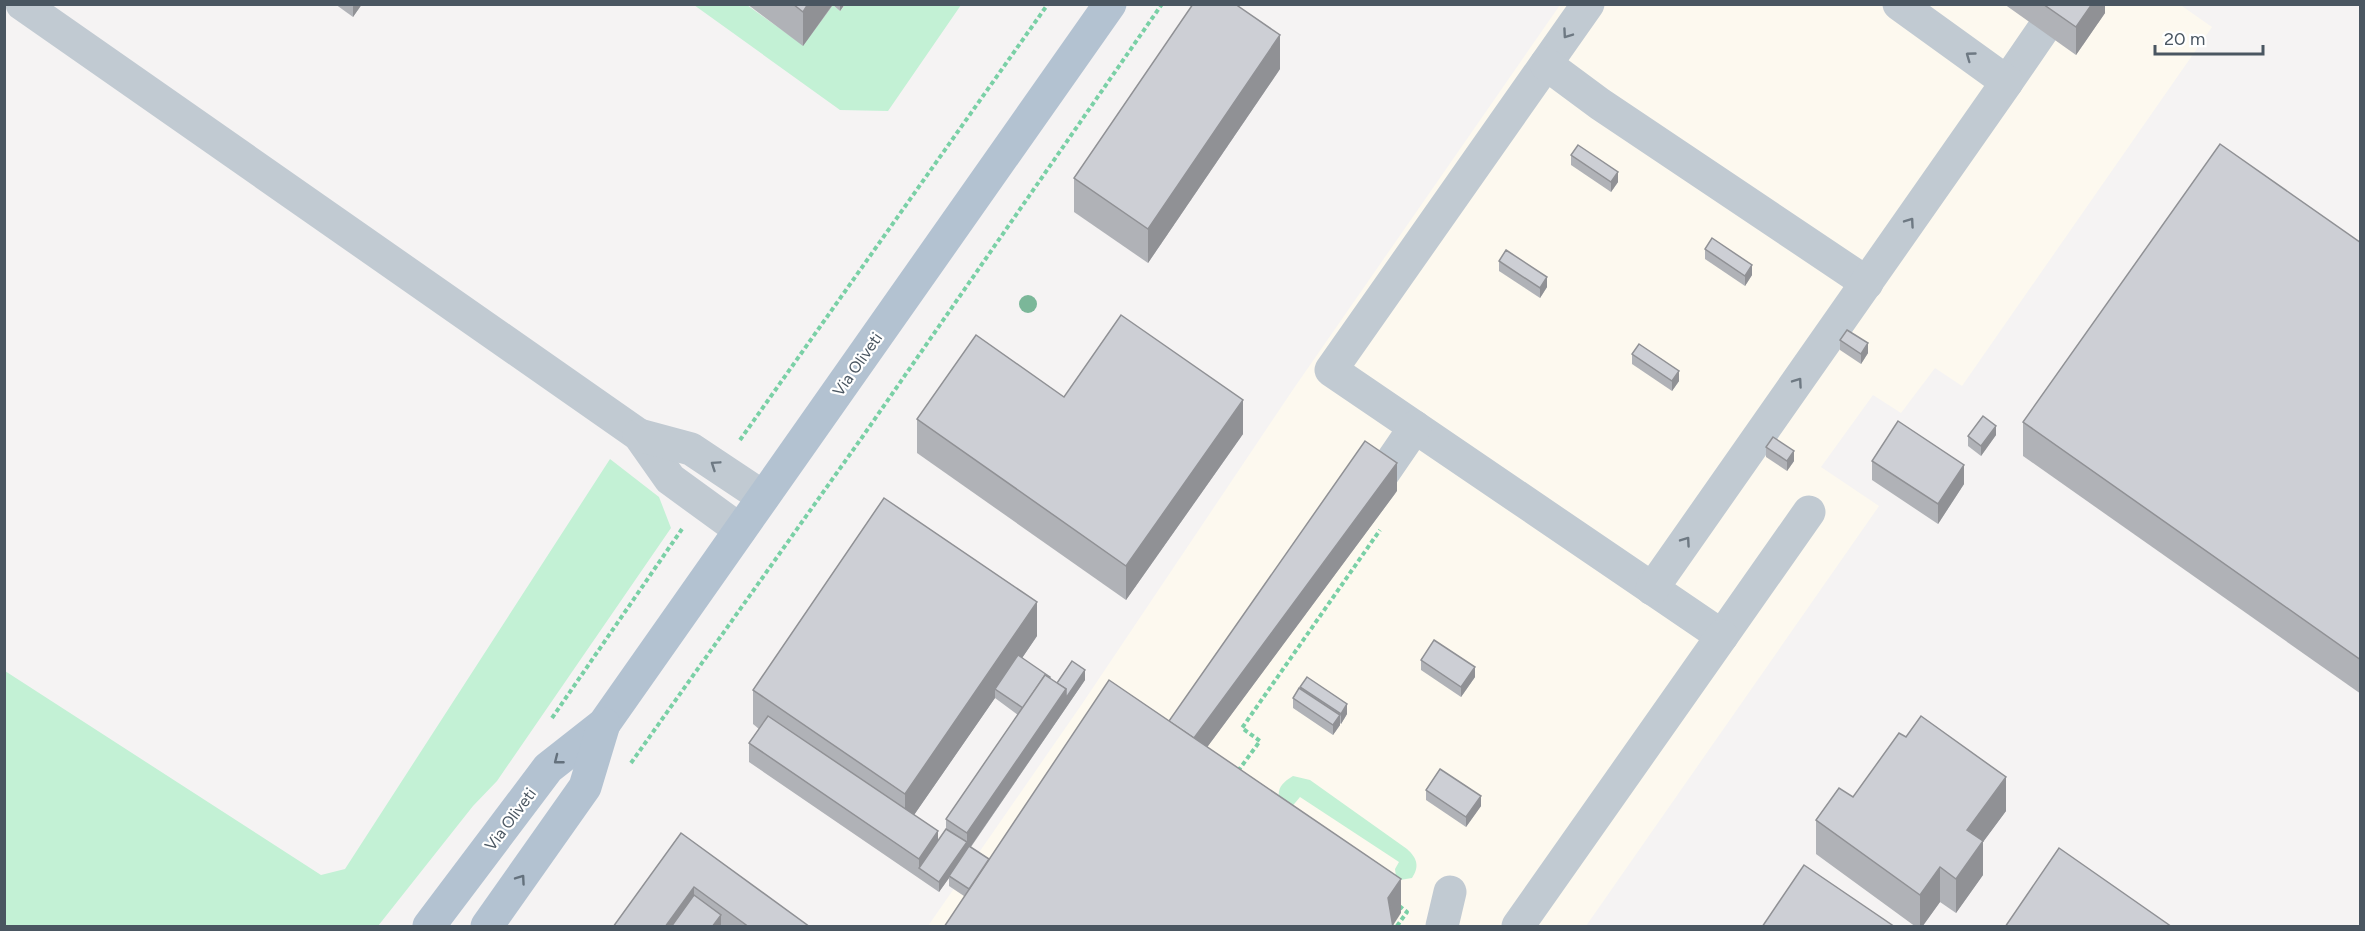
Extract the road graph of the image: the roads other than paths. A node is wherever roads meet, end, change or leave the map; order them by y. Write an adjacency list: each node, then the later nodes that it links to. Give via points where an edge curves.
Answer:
1 (22, 4): 10 (lane)
2 (1110, 4): 11 (main road, Via Oliveti)
3 (1588, 4): 6 (lane, one-way to 6)
4 (1899, 4): 7 (lane, one-way to 4)
5 (2042, 31): 7 (lane)
6 (1546, 64): 8 (lane); 9 (lane, via 1331,370)
7 (2007, 82): 8 (lane, one-way to 7)
8 (1867, 283): 15 (lane, one-way to 8)
9 (1415, 427): 13 (lane); 15 (lane)
10 (639, 435): 11 (lane, one-way to 10, via 691,449); 14 (lane, via 670,479)
11 (764, 497): 14 (main road, Via Oliveti)
12 (1809, 512): 16 (lane)
13 (1348, 524)
14 (740, 530): 17 (main road, Via Oliveti)
15 (1652, 589): 16 (lane)
16 (1722, 636): 22 (lane)
17 (604, 724): 19 (main road, Via Oliveti, one-way to 19, via 548,768); 20 (main road, Via Oliveti, one-way to 17, via 585,787)
18 (1450, 892): 21 (lane)
19 (429, 927)
20 (487, 927)
21 (1442, 927)
22 (1518, 927)

